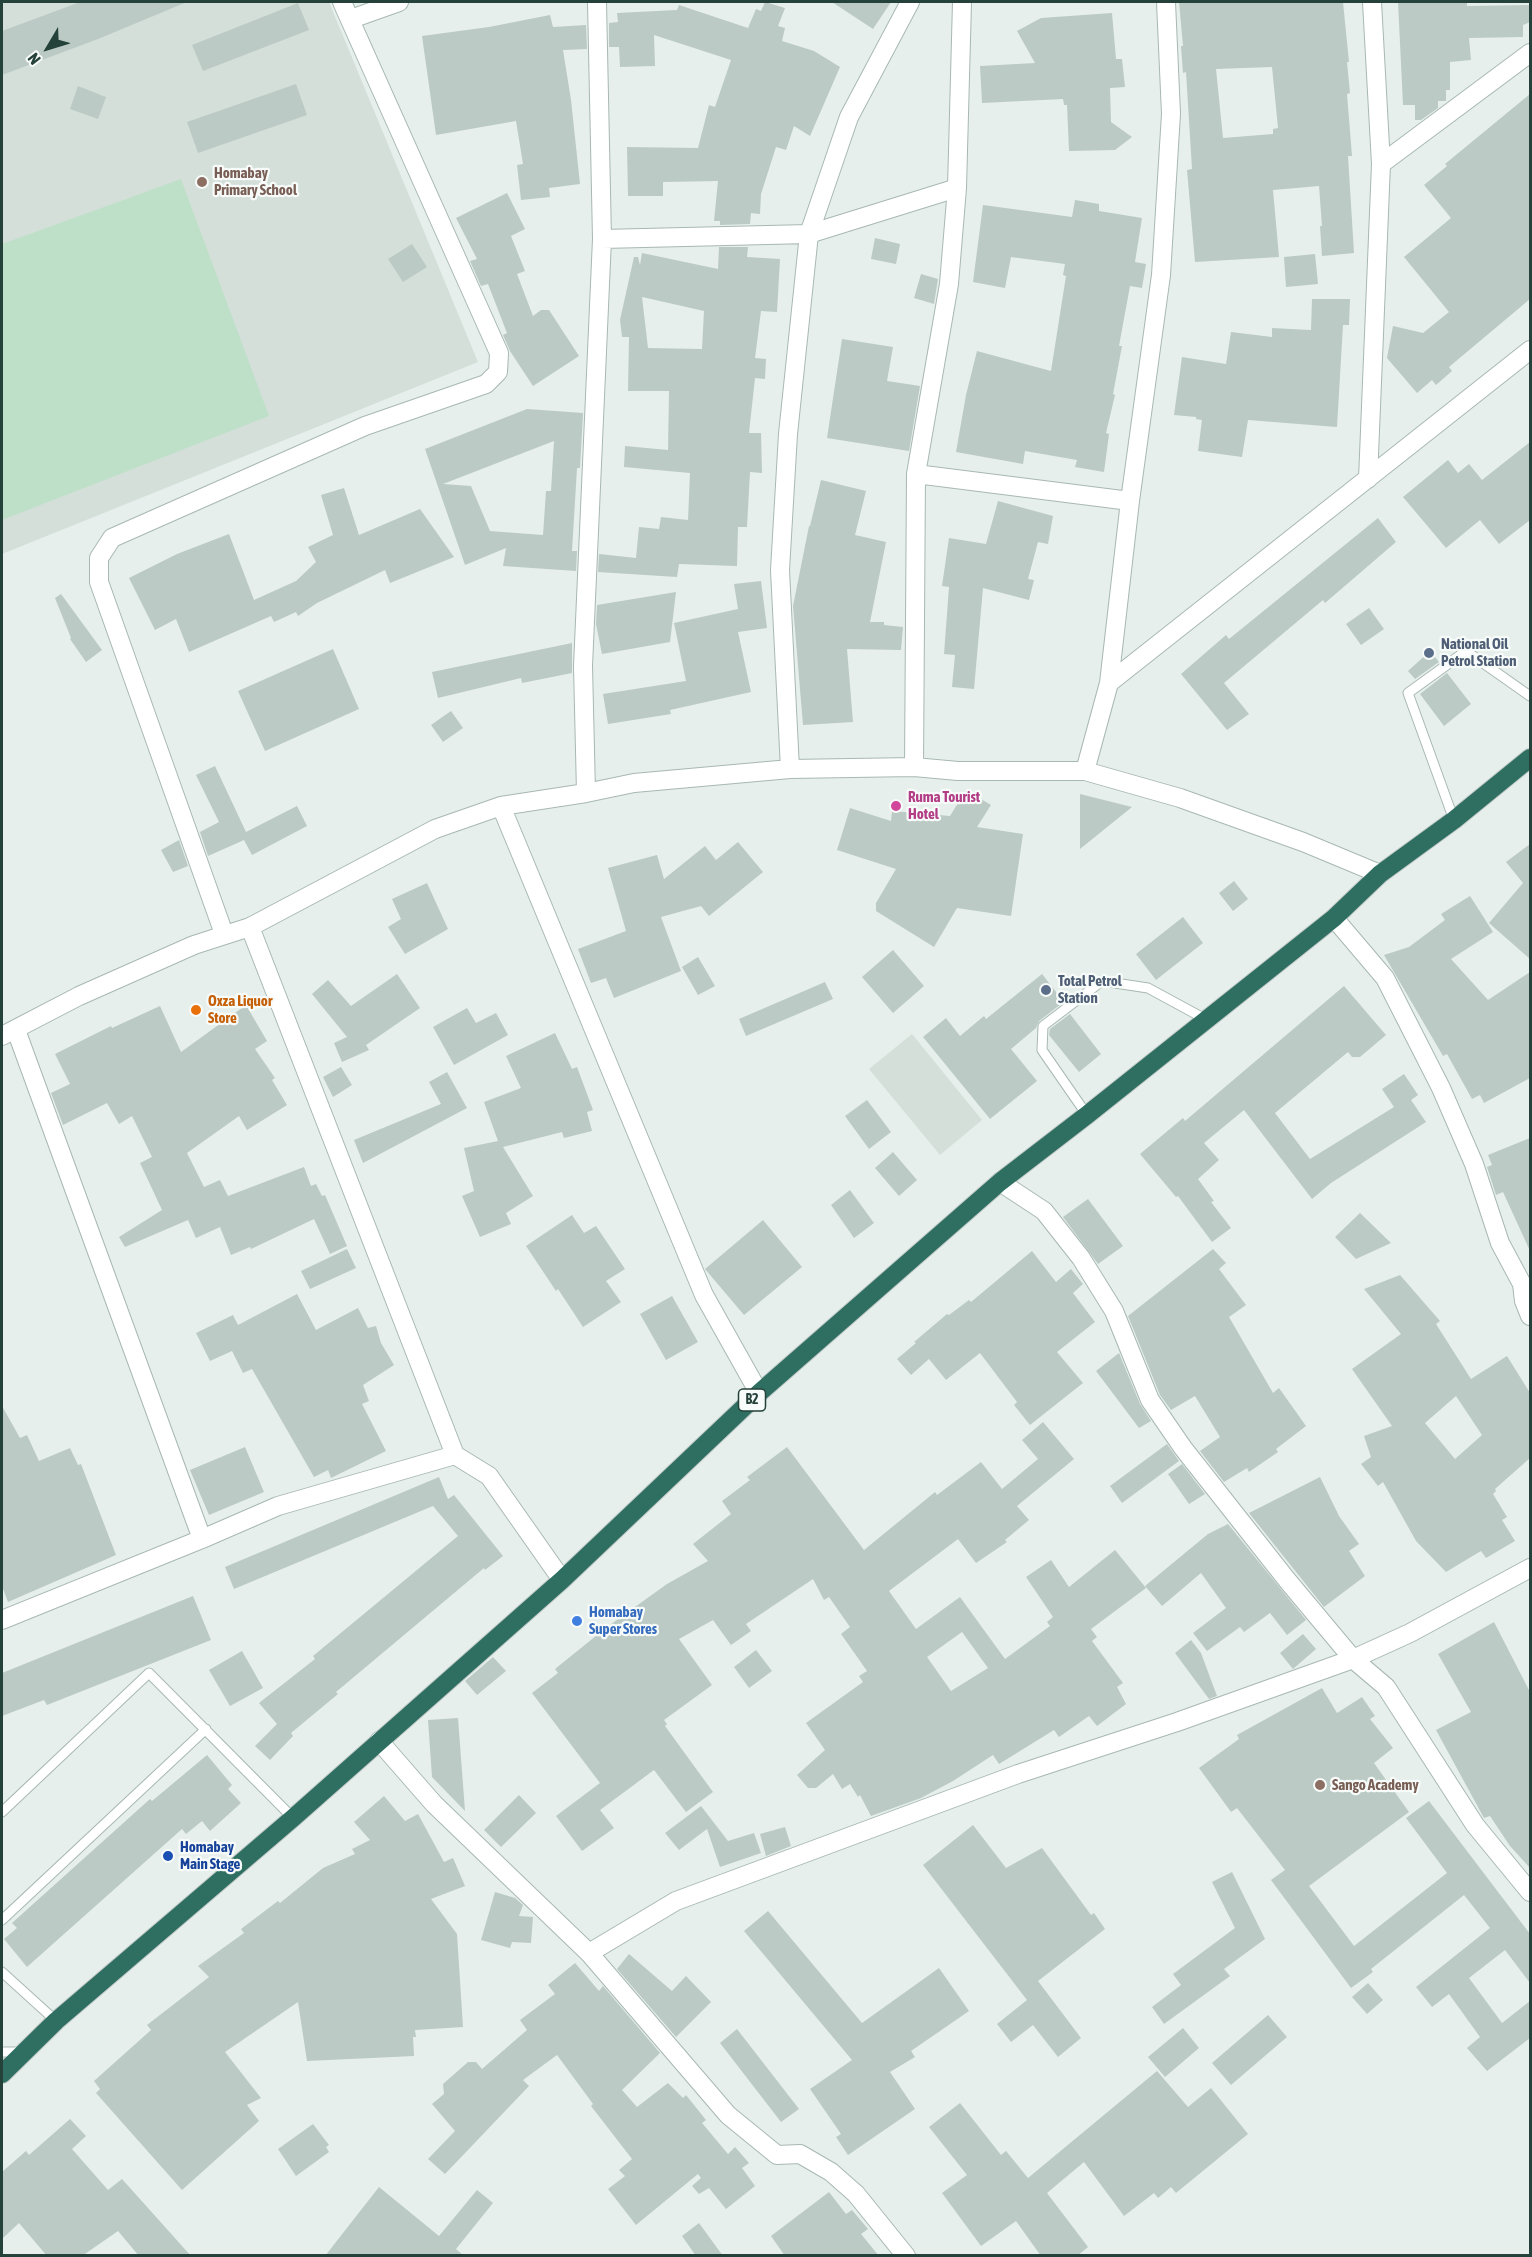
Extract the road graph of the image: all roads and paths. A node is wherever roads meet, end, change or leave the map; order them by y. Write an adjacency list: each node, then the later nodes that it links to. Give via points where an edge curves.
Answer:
1 (342, 2): 8 (street)
2 (399, 2): 8 (street)
3 (597, 2): 13 (street)
4 (910, 2): 12 (street, via 849,117)
5 (962, 2): 11 (street)
6 (1166, 2): 17 (street, via 1171,114 1161,275)
7 (1372, 2): 10 (street)
8 (351, 19): 30 (street, via 499,353 498,372 486,384 365,426 112,538 99,558 99,582)
9 (1530, 53): 10 (street)
10 (1382, 164): 16 (street)
11 (957, 188): 12 (street); 15 (street, via 946,307)
12 (809, 234): 13 (street); 22 (street, via 788,434 780,570)
13 (602, 239): 24 (street, via 583,666)
14 (1530, 350): 16 (street)
15 (916, 474): 17 (street); 21 (street)
16 (1368, 479): 18 (street)
17 (1130, 501): 18 (street)
18 (1108, 683): 23 (street)
19 (1530, 696): 26 (lane, via 1466,651 1408,693)
20 (1530, 758): 26 (highway, B2)
21 (914, 767): 22 (street); 23 (street)
22 (790, 769): 24 (street, via 634,783)
23 (1085, 771): 27 (street, via 1180,798)
24 (586, 794): 25 (street)
25 (501, 807): 29 (street, via 435,829); 37 (street, via 704,1295)
26 (1454, 820): 27 (highway, B2)
27 (1380, 874): 28 (highway, B2)
28 (1334, 918): 31 (highway, B2); 35 (street, via 1385,978 1441,1088 1474,1164 1500,1243)
29 (250, 927): 30 (street); 38 (street)
30 (224, 934): 32 (street, via 79,996)
31 (1207, 1020): 33 (highway, B2); 33 (lane, via 1148,988 1102,981 1043,1026 1042,1050)
32 (9, 1033): 39 (street)
33 (1087, 1115): 34 (highway, B2)
34 (1000, 1182): 37 (highway, B2); 43 (street, via 1044,1211 1081,1258 1114,1311 1155,1408)
35 (1526, 1281): 36 (street, via 1524,1301)
36 (1530, 1316)
37 (759, 1394): 41 (highway, B2)
38 (455, 1455): 39 (street, via 278,1506); 41 (street, via 489,1476)
39 (202, 1539): 42 (street)
40 (1530, 1568): 43 (street)
41 (562, 1580): 45 (highway, B2)
42 (2, 1620)
43 (1353, 1659): 48 (street, via 1386,1688 1475,1825); 50 (street, via 1018,1774 676,1901)
44 (206, 1729): 46 (lane, via 149,1673); 47 (lane); 49 (lane)
45 (379, 1741): 47 (highway, B2); 50 (street, via 434,1804)
46 (2, 1812)
47 (293, 1818): 52 (highway, B2)
48 (1530, 1892)
49 (2, 1920)
50 (589, 1953): 56 (street, via 728,2115 777,2156 800,2154 831,2172 856,2194)
51 (2, 1972): 52 (lane)
52 (56, 2021): 54 (highway, B2)
53 (2, 2052): 54 (lane)
54 (23, 2052): 55 (highway, B2)
55 (2, 2074)
56 (906, 2256)

